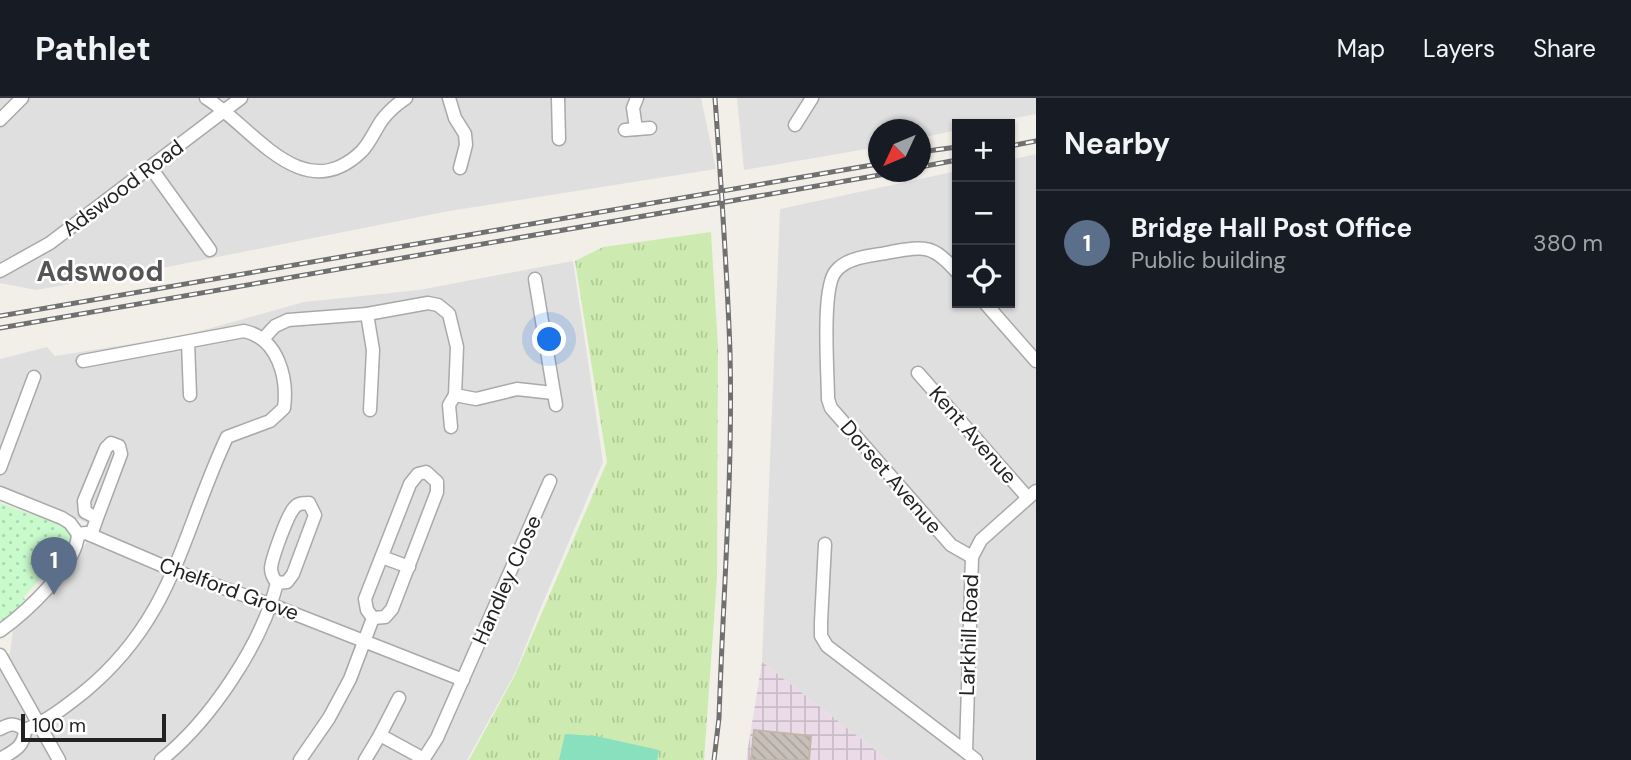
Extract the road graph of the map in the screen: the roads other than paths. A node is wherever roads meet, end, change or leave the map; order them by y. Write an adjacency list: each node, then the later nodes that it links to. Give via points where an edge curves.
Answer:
1 (206, 98): 9 (street)
2 (241, 98): 9 (street, Adswood Road)
3 (405, 98): 9 (street, via 382,120 360,152 336,168 311,172 277,158)
4 (449, 98): 15 (street, via 465,134)
5 (558, 98): 13 (street)
6 (637, 98): 12 (street, via 630,130)
7 (811, 98): 11 (street)
8 (14, 101): 10 (street)
9 (225, 110): 14 (street, Adswood Road)
10 (0, 120)
11 (794, 125)
12 (650, 128)
13 (559, 139)
14 (151, 168): 16 (street); 18 (street, Adswood Road, via 50,243)
15 (460, 168)
16 (210, 250)
17 (952, 267): 39 (street, Dorset Avenue, via 930,248 919,247 861,258 834,272 828,289 828,399 831,408 951,545)
18 (0, 271)
19 (535, 279): 28 (street, via 555,399 517,389 475,399)
20 (989, 308): 25 (street)
21 (367, 314): 22 (street, via 288,320); 28 (street, via 428,303 449,313 457,347); 30 (street, via 373,350)
22 (262, 339): 23 (street, via 244,331); 42 (street, via 279,363 285,382 284,408 270,422 227,437)
23 (188, 342): 24 (street); 29 (street)
24 (83, 361)
25 (1036, 361)
26 (918, 373): 35 (street, Kent Avenue)
27 (34, 377): 32 (street)
28 (455, 394): 31 (street, via 449,405)
29 (190, 395)
30 (370, 410)
31 (451, 427)
32 (0, 468)
33 (550, 481): 49 (street, Handley Close)
34 (0, 493): 37 (street, Chelford Grove, via 62,518)
35 (1032, 494): 39 (street, Larkhill Road, via 981,540)
36 (97, 518): 36 (street, via 121,454 116,444 106,448 84,502 85,512); 37 (street)
37 (85, 534): 42 (street, Chelford Grove); 46 (street, via 53,581)
38 (826, 544): 55 (street, via 821,636 827,646)
39 (972, 556): 55 (street, Larkhill Road)
40 (382, 557): 41 (street); 41 (street, via 410,484 426,472 437,482 437,492); 45 (street, via 365,599)
41 (409, 567): 45 (street, via 392,609 385,617)
42 (175, 570): 44 (street, Chelford Grove); 51 (street, via 146,624 120,659)
43 (277, 583): 43 (street, via 287,582 293,573 315,515 309,503 293,508 271,566); 44 (street)
44 (272, 604): 47 (street, Chelford Grove); 58 (street, via 222,692 197,725)
45 (373, 618): 47 (street)
46 (0, 631)
47 (363, 640): 49 (street, Chelford Grove); 59 (street, via 350,679)
48 (0, 655): 51 (street)
49 (463, 680): 61 (street, Handley Close)
50 (399, 698): 54 (street)
51 (40, 724): 53 (street); 57 (street)
52 (0, 729): 53 (street, via 16,724)
53 (25, 730): 56 (street, via 19,748)
54 (380, 735): 60 (street); 61 (street)
55 (971, 756)
56 (0, 759)
57 (60, 760)
58 (160, 760)
59 (300, 760)
60 (365, 760)
61 (423, 760)

